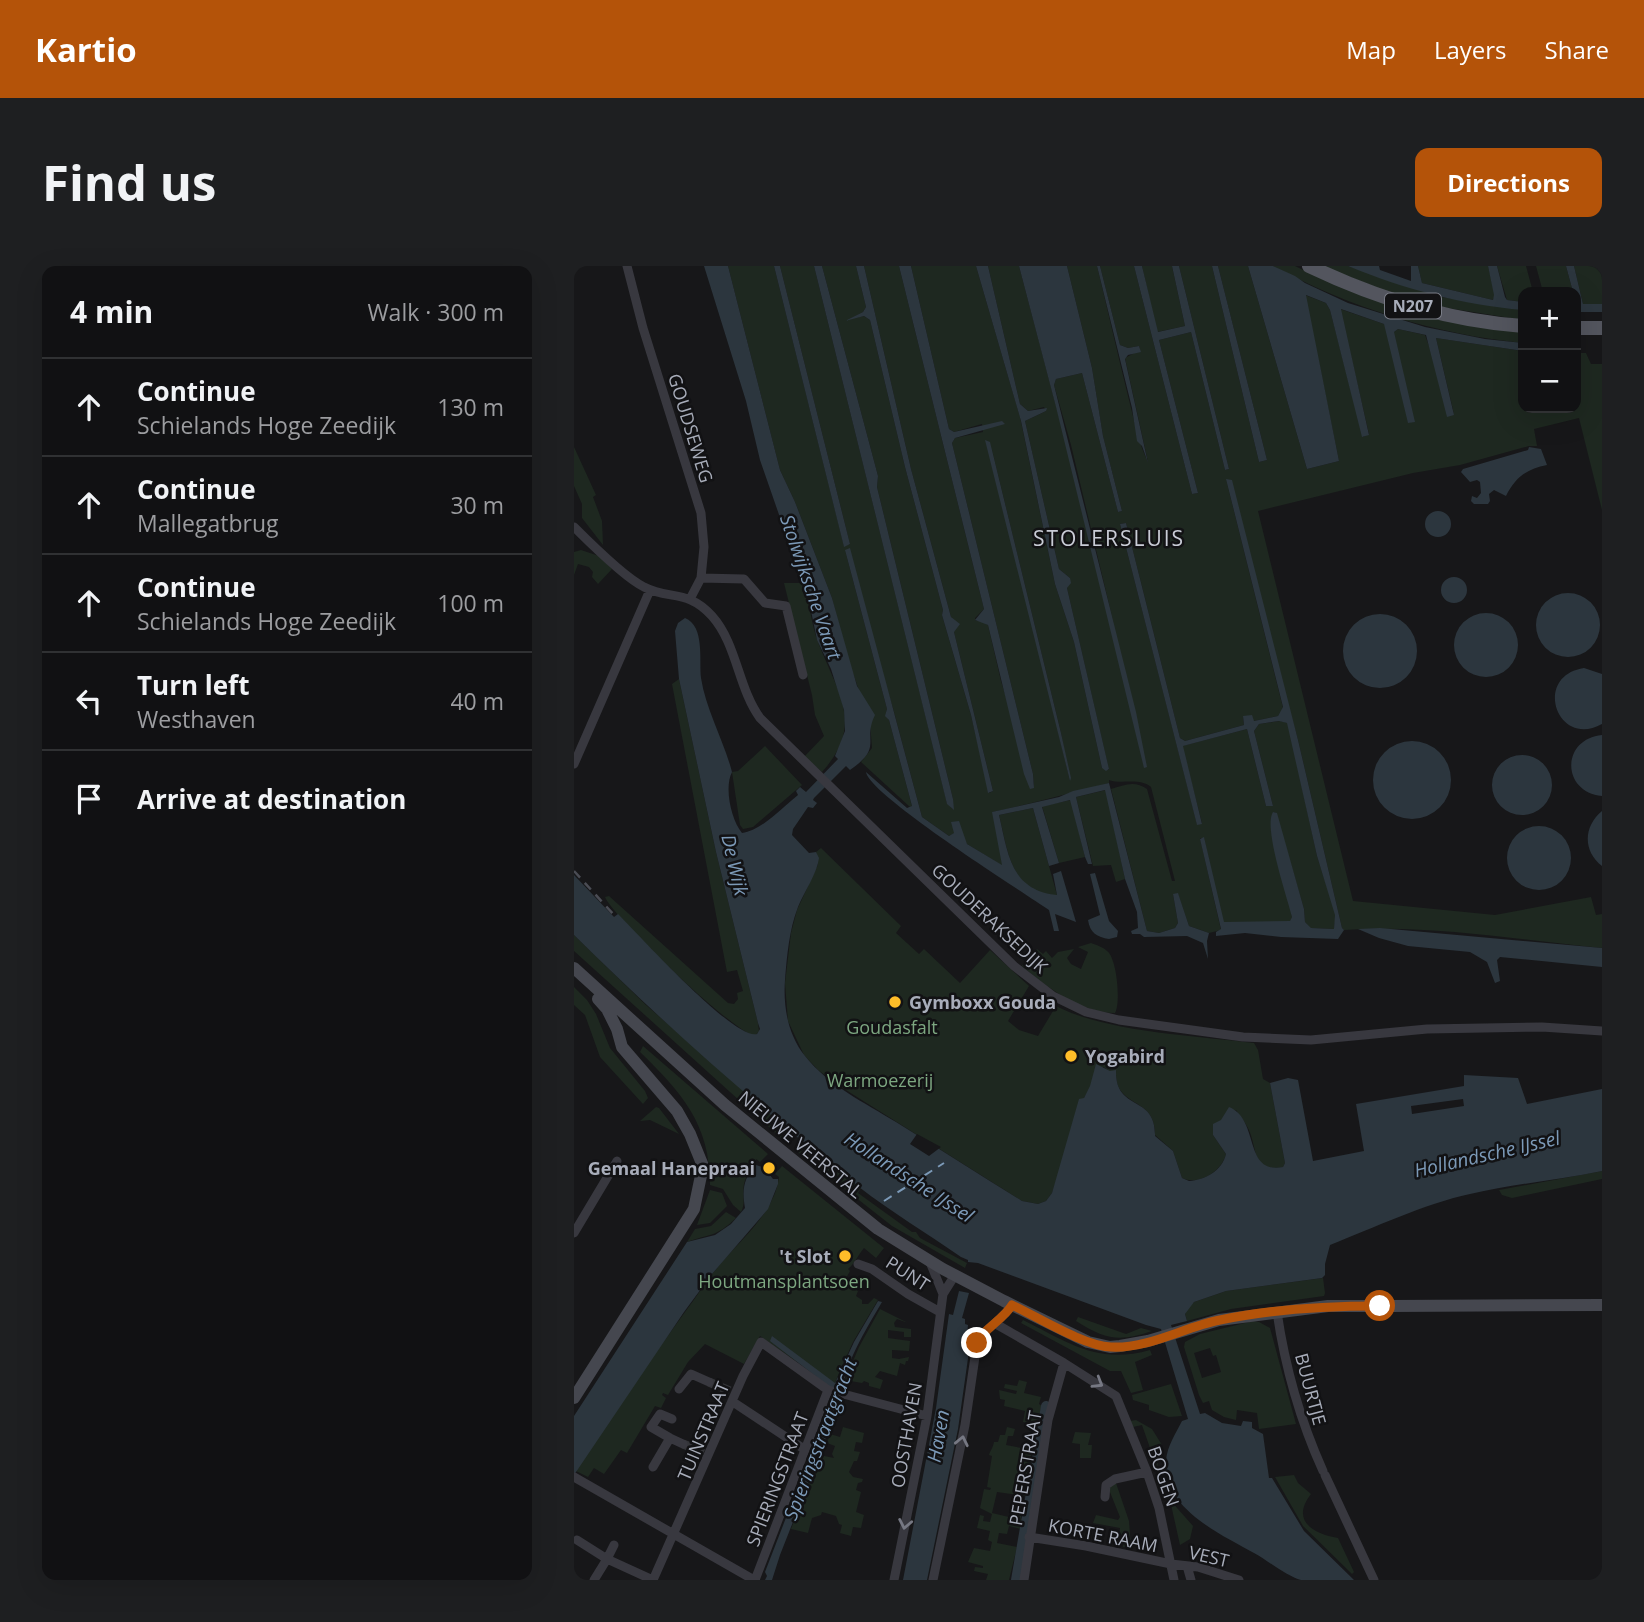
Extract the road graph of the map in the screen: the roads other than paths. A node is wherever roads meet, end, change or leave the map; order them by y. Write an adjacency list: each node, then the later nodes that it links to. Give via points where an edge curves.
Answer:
1 (627, 266): 9 (street, GOUDSEWEG, via 701,513)
2 (1309, 266): 3 (main road, N207, via 1400,302)
3 (1518, 325)
4 (1581, 328): 5 (main road)
5 (1602, 328)
6 (574, 527): 8 (street, GOUDERAKSEDIJK)
7 (574, 536): 8 (street, GOUDERAKSEDIJK)
8 (585, 538): 10 (street, GOUDERAKSEDIJK, via 634,582)
9 (701, 578): 11 (street, GOUDSEWEG); 12 (street, via 744,579 765,603 786,606)
10 (650, 590): 11 (street, GOUDERAKSEDIJK); 13 (street)
11 (690, 599): 17 (street, GOUDERAKSEDIJK, via 718,625 760,719 1014,966 1053,996 1086,1012 1277,1040 1427,1029)
12 (803, 675)
13 (574, 764)
14 (574, 968): 15 (main road)
15 (587, 980): 16 (main road, NIEUWE VEERSTAL); 18 (main road)
16 (634, 1022): 18 (main road); 21 (main road, NIEUWE VEERSTAL, via 836,1197)
17 (1602, 1031)
18 (621, 1037): 35 (main road, via 628,1056 677,1111 703,1166 694,1209)
19 (617, 1161): 20 (street)
20 (574, 1233)
21 (930, 1262): 23 (main road, NIEUWE VEERSTAL); 24 (street)
22 (858, 1264): 27 (street, PUNT)
23 (955, 1275): 24 (street, OOSTHAVEN); 25 (main road, NIEUWE VEERSTAL)
24 (943, 1294): 27 (street, OOSTHAVEN)
25 (1012, 1305): 28 (main road, NIEUWE VEERSTAL, via 1110,1347 1219,1320); 29 (street)
26 (1602, 1305): 28 (main road, NIEUWE VEERSTAL, via 1328,1306)
27 (940, 1312): 36 (street, OOSTHAVEN)
28 (1277, 1312): 61 (street, BUURTJE, via 1299,1412)
29 (996, 1324): 30 (street); 56 (street, one-way to 29, via 977,1343)
30 (1064, 1363): 42 (street, BOGEN, one-way to 42, via 1112,1392); 46 (street, PEPERSTRAAT, via 1048,1420)
31 (709, 1382): 32 (street, via 691,1374)
32 (679, 1389)
33 (831, 1390): 34 (street, TUINSTRAAT, via 761,1342); 36 (street); 40 (street, SPIERINGSTRAAT)
34 (733, 1396): 40 (street); 45 (street, TUINSTRAAT)
35 (574, 1398)
36 (927, 1416): 55 (street, OOSTHAVEN, one-way to 55)
37 (672, 1419): 38 (street, via 660,1414 651,1427)
38 (670, 1438): 39 (street); 41 (street)
39 (683, 1444)
40 (804, 1449): 54 (street, SPIERINGSTRAAT)
41 (653, 1467)
42 (1147, 1472): 44 (street, via 1115,1479 1106,1485); 50 (street, BOGEN)
43 (579, 1480): 45 (street)
44 (1105, 1497)
45 (674, 1532): 53 (street, TUINSTRAAT); 54 (street)
46 (1029, 1537): 50 (street, KORTE RAAM); 57 (street, PEPERSTRAAT)
47 (577, 1540): 49 (street)
48 (614, 1545): 49 (street)
49 (607, 1559): 52 (street); 53 (street)
50 (1171, 1564): 51 (street, VEST); 58 (street, BOGEN)
51 (1187, 1566): 59 (street); 60 (street, VEST)
52 (594, 1580)
53 (653, 1580)
54 (755, 1580)
55 (894, 1580)
56 (933, 1580)
57 (1024, 1580)
58 (1174, 1580)
59 (1191, 1580)
60 (1239, 1580)
61 (1374, 1580)

